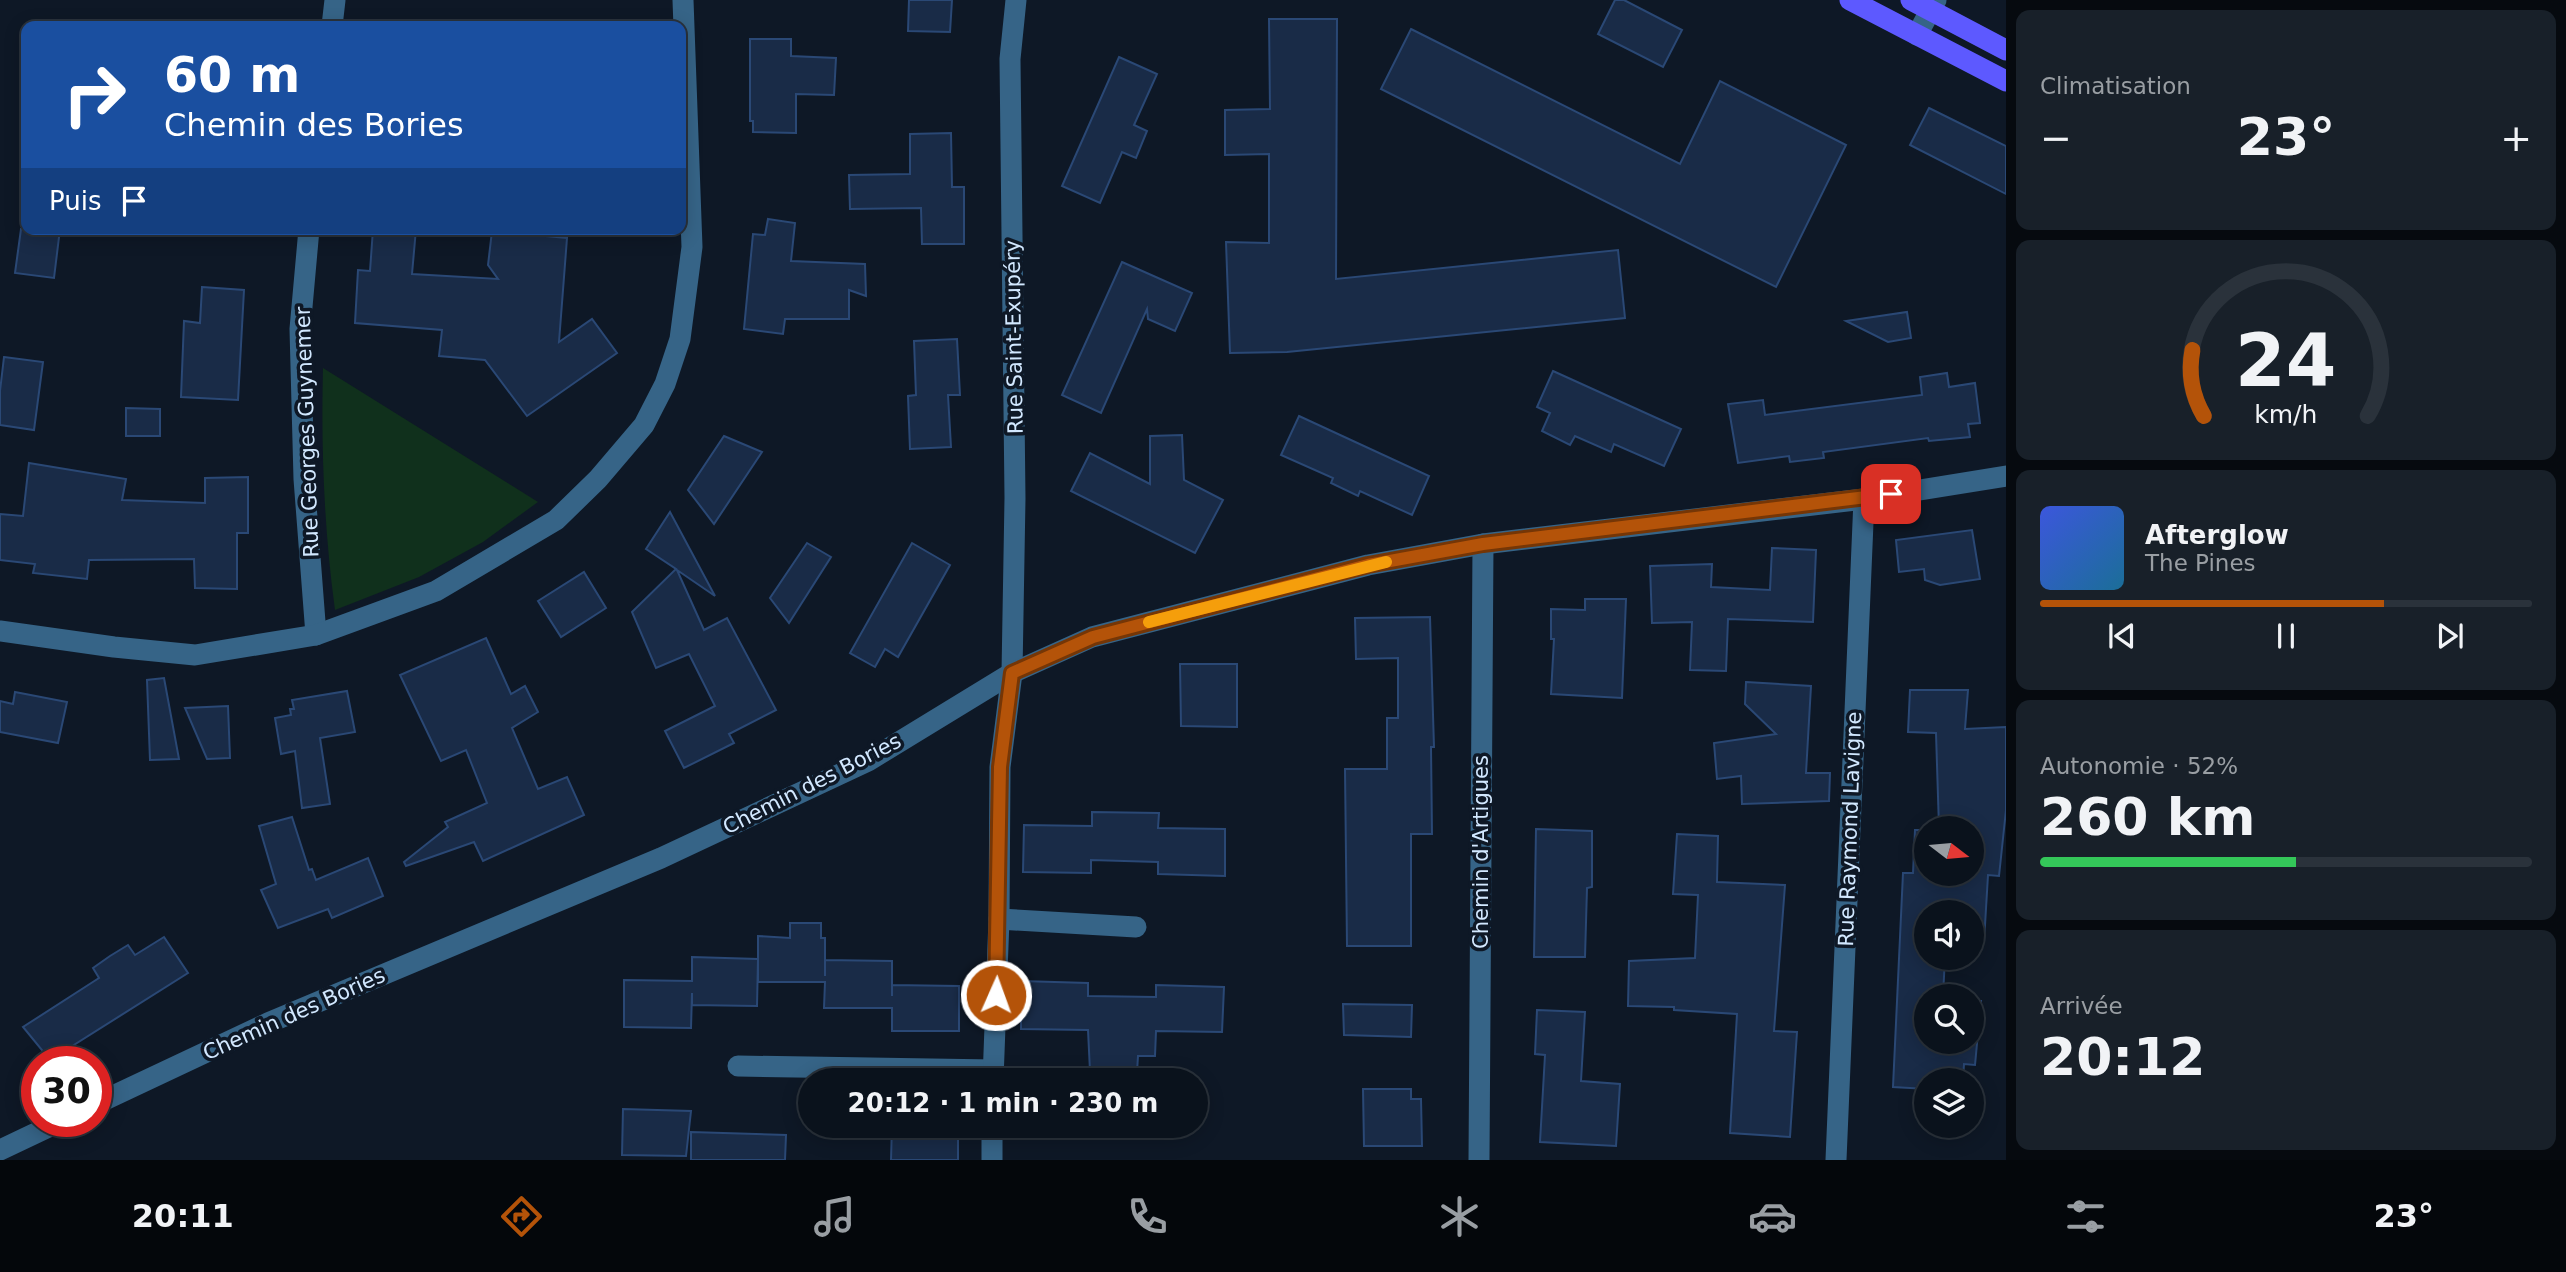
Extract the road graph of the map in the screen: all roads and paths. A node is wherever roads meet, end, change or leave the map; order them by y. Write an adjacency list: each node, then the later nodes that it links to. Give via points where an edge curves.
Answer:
1 (335, 0): 7 (street)
2 (683, 0): 8 (street)
3 (1016, 0): 19 (street, Rue Saint-Exupéry, via 1010,58 1015,498)
4 (1850, 0): 9 (main road)
5 (1911, 0): 6 (main road)
6 (1933, 5): 9 (street); 10 (main road)
7 (333, 21)
8 (684, 21)
9 (1917, 35): 11 (main road)
10 (2006, 50)
11 (2006, 81)
12 (686, 82): 18 (street, via 692,247 680,339 665,384 644,425 555,520 436,590)
13 (308, 235): 18 (street, Rue Georges Guynemer, via 300,329 304,479)
14 (2006, 476): 15 (street, Chemin des Bories)
15 (1864, 499): 16 (street, Chemin des Bories); 31 (street, Rue Raymond Lavigne)
16 (1483, 544): 19 (street, Chemin des Bories, via 1368,565 1093,637); 30 (street, Chemin d'Artigues)
17 (0, 631): 18 (street, via 195,655)
18 (316, 635)
19 (1012, 673): 20 (street, Rue Saint-Exupéry, via 1000,767); 25 (street, Chemin des Bories, via 868,761 673,853 268,1023)
20 (999, 919): 21 (street); 24 (street, Rue Saint-Exupéry)
21 (1136, 927)
22 (738, 1066): 23 (street)
23 (798, 1068)
24 (994, 1068)
25 (112, 1096)
26 (27, 1137): 28 (street)
27 (992, 1138): 29 (street)
28 (0, 1150)
29 (992, 1160)
30 (1479, 1160)
31 (1836, 1160)

